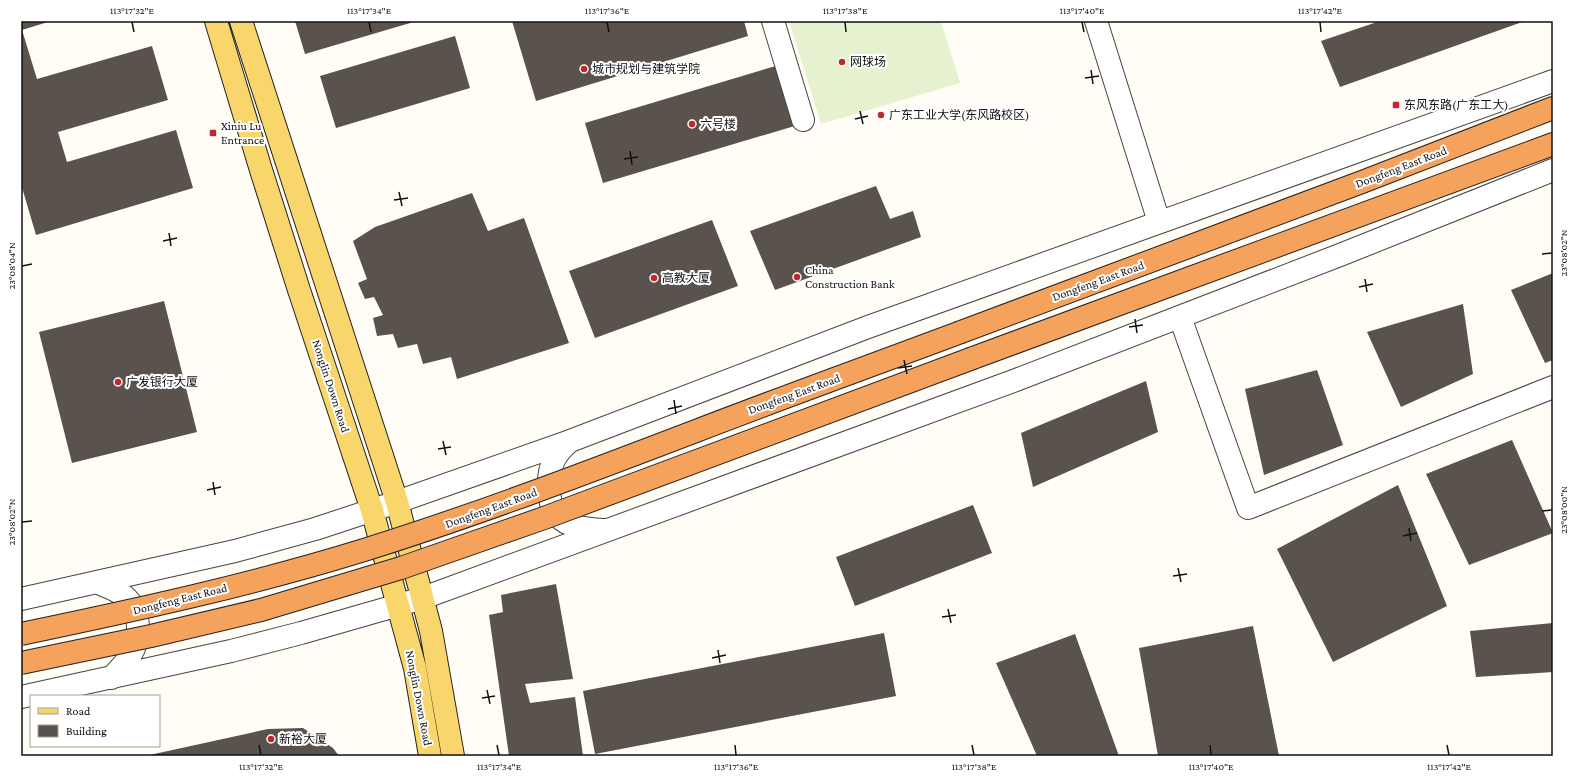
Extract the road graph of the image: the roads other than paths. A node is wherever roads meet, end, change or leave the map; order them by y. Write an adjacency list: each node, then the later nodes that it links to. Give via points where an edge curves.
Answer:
1 (216, 21): 15 (main road, Nonglin Down Road, via 289,260)
2 (241, 21): 14 (main road, Nonglin Down Road)
3 (773, 21): 7 (street)
4 (1096, 21): 10 (street)
5 (1553, 81): 10 (street)
6 (1553, 108): 21 (highway, Dongfeng East Road, bridge, via 1354,185 425,531 224,589)
7 (803, 120)
8 (1553, 144): 22 (highway, bridge, via 544,518 401,568 261,610)
9 (1553, 170): 11 (street)
10 (1159, 222): 13 (street, via 868,327)
11 (1180, 317): 12 (street, via 1248,508); 16 (street)
12 (1553, 387)
13 (570, 441): 14 (street); 16 (street, via 554,460 551,470 552,505 558,516 566,522 585,528)
14 (397, 502): 15 (street); 18 (main road, Nonglin Down Road)
15 (372, 510): 17 (street, via 235,551); 20 (main road, Nonglin Down Road)
16 (608, 530): 18 (street)
17 (96, 582): 19 (street); 23 (street, via 129,601 136,613 138,624 138,634 130,656)
18 (423, 598): 20 (street); 26 (main road, Nonglin Down Road)
19 (21, 599)
20 (399, 606): 23 (street, via 231,651); 25 (main road, Nonglin Down Road, via 415,668)
21 (21, 634)
22 (21, 663)
23 (112, 678): 24 (street)
24 (31, 695)
25 (430, 756)
26 (452, 756)

